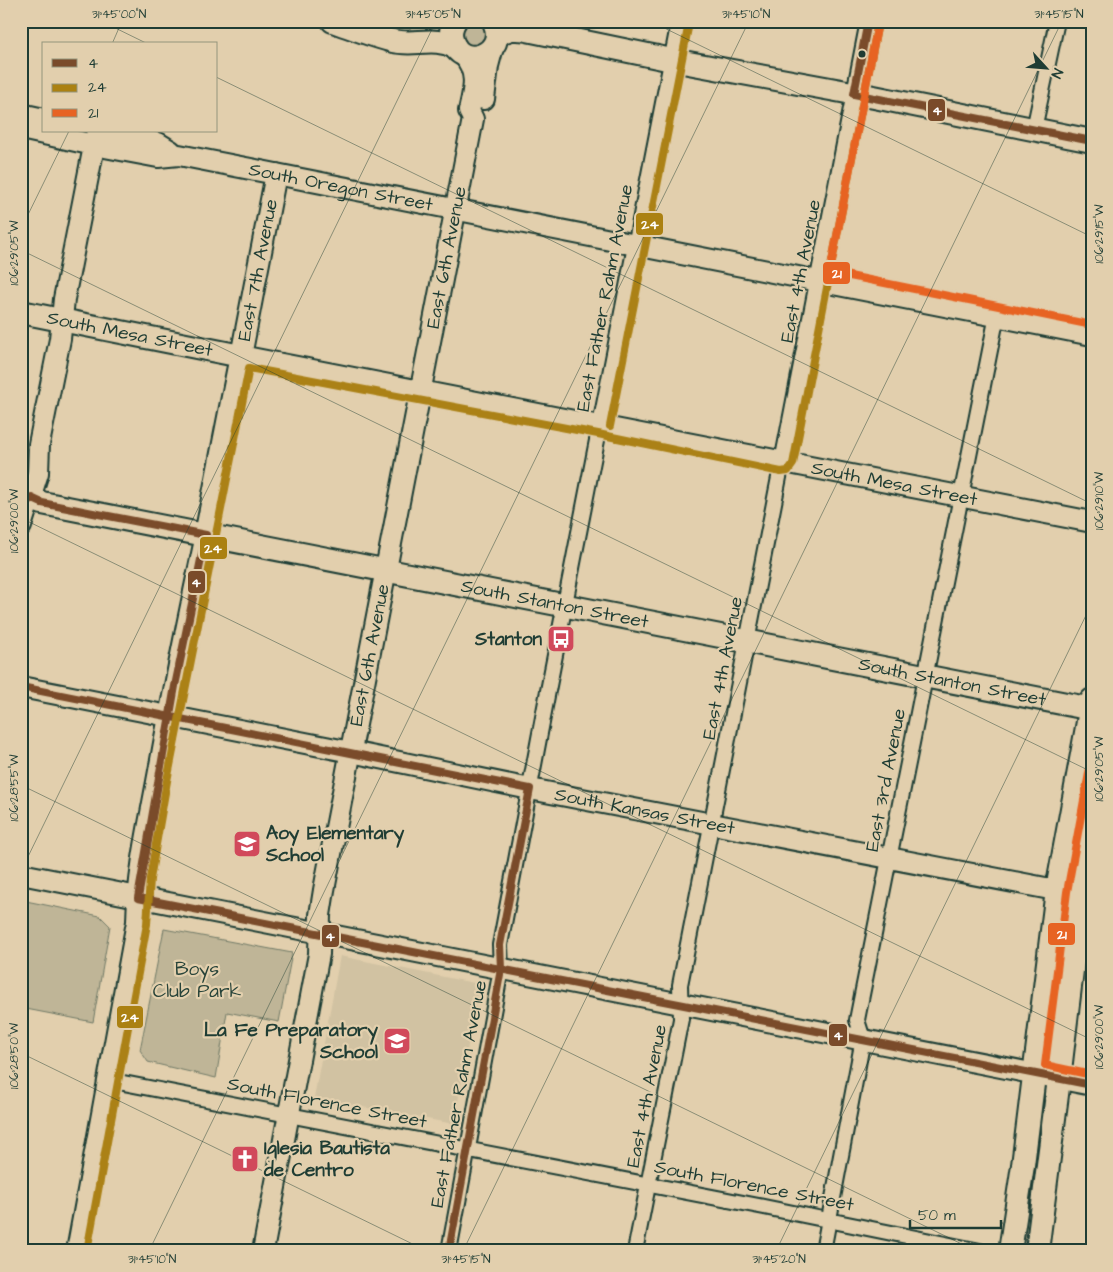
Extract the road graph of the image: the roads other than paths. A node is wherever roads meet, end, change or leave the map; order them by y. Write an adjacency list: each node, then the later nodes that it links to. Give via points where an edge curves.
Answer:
1 (333, 21): 7 (main road, via 393,41 446,42)
2 (679, 21): 8 (street, East Father Rahm Avenue)
3 (868, 21): 9 (street, East 4th Avenue)
4 (1057, 21): 14 (street)
5 (454, 22): 7 (main road, via 451,35)
6 (494, 35): 7 (main road, via 487,53 481,56 469,57); 8 (main road, via 518,28); 12 (main road, East 6th Avenue, via 482,113)
7 (459, 50): 12 (main road, East 6th Avenue, via 471,65 474,76 469,111)
8 (672, 60): 9 (main road); 21 (street, East Father Rahm Avenue)
9 (854, 94): 14 (main road); 22 (street, East 4th Avenue)
10 (21, 114): 11 (main road)
11 (42, 119)
12 (473, 119): 20 (main road, East 6th Avenue)
13 (21, 129): 15 (main road, South Oregon Street)
14 (1034, 130): 18 (main road)
15 (42, 131)
16 (54, 132): 17 (main road, South Oregon Street)
17 (98, 136): 19 (main road, South Oregon Street, via 158,157 180,155); 25 (main road)
18 (1092, 141)
19 (276, 174): 20 (main road, South Oregon Street); 27 (main road, East 7th Avenue)
20 (456, 210): 21 (main road, South Oregon Street); 28 (main road, East 6th Avenue)
21 (635, 244): 22 (main road, South Oregon Street); 29 (street, East Father Rahm Avenue)
22 (818, 280): 24 (main road, South Oregon Street); 31 (street, East 4th Avenue)
23 (21, 312): 25 (main road, South Mesa Street)
24 (997, 316): 26 (main road, South Oregon Street); 34 (street, East 3rd Avenue)
25 (62, 320): 27 (main road, South Mesa Street); 30 (main road)
26 (1092, 334)
27 (241, 356): 28 (main road, South Mesa Street); 37 (main road, East 7th Avenue)
28 (421, 390): 29 (main road, South Mesa Street); 38 (main road, East 6th Avenue)
29 (600, 424): 31 (main road, South Mesa Street); 39 (street, East Father Rahm Avenue)
30 (40, 444): 32 (main road, via 29,463); 33 (main road, via 38,473)
31 (783, 462): 34 (main road, South Mesa Street); 40 (street, East 4th Avenue)
32 (21, 469)
33 (25, 495): 36 (main road); 37 (main road, South Stanton Street, via 42,503)
34 (960, 496): 35 (main road, South Mesa Street); 41 (street, East 3rd Avenue)
35 (1092, 522)
36 (21, 526)
37 (206, 535): 38 (main road, South Stanton Street); 44 (main road, East 7th Avenue)
38 (386, 571): 39 (main road, South Stanton Street); 45 (main road, East 6th Avenue)
39 (564, 607): 40 (main road, South Stanton Street); 46 (street, East Father Rahm Avenue)
40 (748, 641): 41 (main road, South Stanton Street); 47 (street, East 4th Avenue)
41 (925, 676): 43 (main road, South Stanton Street); 49 (street, East 3rd Avenue)
42 (21, 687): 44 (main road, South Kansas Street)
43 (1091, 706): 51 (main road)
44 (169, 716): 45 (main road, South Kansas Street); 53 (main road, East 7th Avenue)
45 (351, 752): 46 (main road, South Kansas Street); 54 (main road, East 6th Avenue, via 320,916)
46 (530, 789): 47 (main road, South Kansas Street); 55 (street, East Father Rahm Avenue, via 500,946)
47 (712, 824): 49 (main road, South Kansas Street); 56 (street, East 4th Avenue, via 680,985)
48 (1092, 828): 52 (main road)
49 (890, 858): 51 (main road, South Kansas Street); 57 (street, East 3rd Avenue, via 857,1020)
50 (21, 874): 53 (main road)
51 (1057, 890): 52 (main road, South Kansas Street); 58 (main road)
52 (1086, 896): 59 (main road)
53 (138, 898): 54 (main road); 60 (main road, East 7th Avenue, via 137,922)
54 (320, 933): 55 (main road); 62 (main road, East 6th Avenue, via 319,954)
55 (501, 969): 56 (main road); 63 (street, East Father Rahm Avenue)
56 (680, 1004): 57 (main road); 64 (street, East 4th Avenue, via 681,1019)
57 (863, 1039): 58 (main road); 65 (street, East 3rd Avenue)
58 (1034, 1073): 59 (main road); 72 (main road)
59 (1060, 1079): 61 (main road); 73 (main road)
60 (108, 1080): 62 (street, South Florence Street); 66 (main road, East 7th Avenue)
61 (1092, 1085)
62 (289, 1114): 63 (street, South Florence Street); 67 (main road, East 6th Avenue)
63 (467, 1150): 64 (street, South Florence Street); 68 (street, East Father Rahm Avenue)
64 (648, 1185): 65 (street, South Florence Street); 69 (street, East 4th Avenue)
65 (829, 1220): 70 (street, East 3rd Avenue); 71 (street, South Florence Street)
66 (77, 1251)
67 (263, 1251)
68 (448, 1251)
69 (635, 1251)
70 (823, 1251)
71 (980, 1251)
72 (1010, 1251)
73 (1037, 1251)

